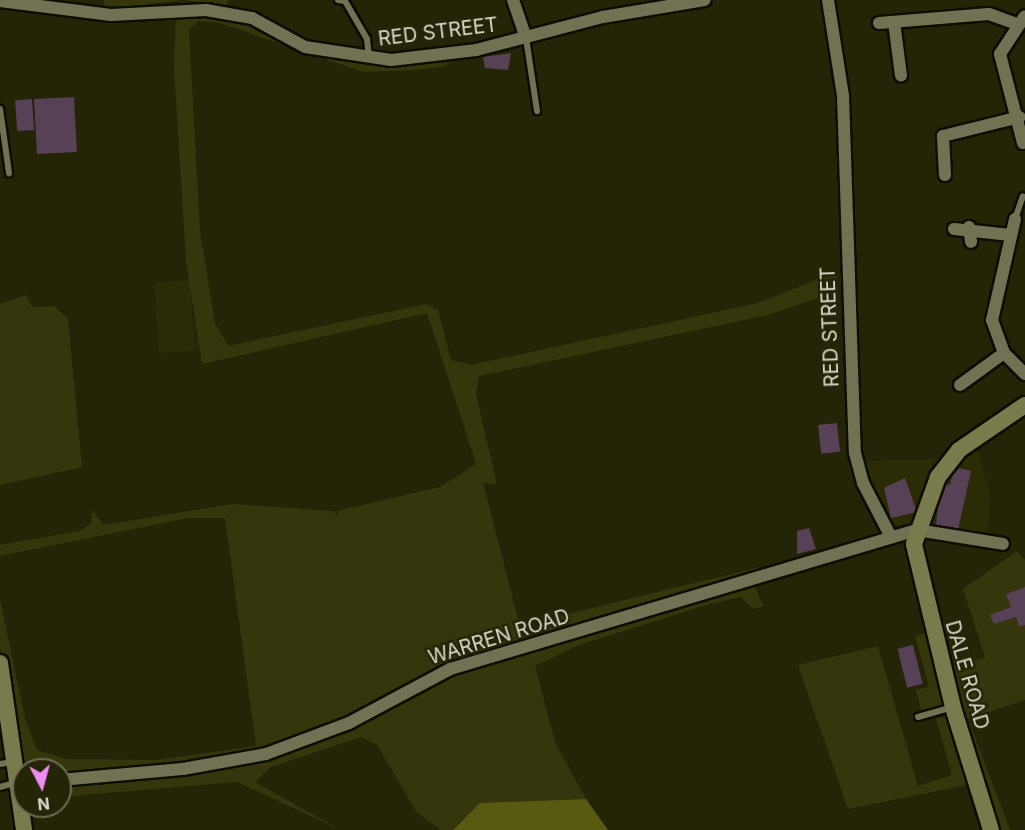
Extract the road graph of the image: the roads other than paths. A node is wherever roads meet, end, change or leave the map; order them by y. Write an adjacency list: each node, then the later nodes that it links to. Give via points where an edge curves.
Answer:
1 (338, 0): 10 (lane, via 345,1 367,39)
2 (513, 0): 9 (street)
3 (705, 0): 9 (street, RED STREET, via 603,17)
4 (828, 0): 29 (street, RED STREET, via 843,96 855,453 863,483)
5 (0, 1): 10 (street, RED STREET, via 111,15 206,10 252,18 305,47)
6 (1021, 20): 7 (street, via 989,14); 14 (street, via 1000,54)
7 (894, 22): 8 (street); 11 (street)
8 (879, 23)
9 (526, 38): 10 (street, RED STREET, via 464,52); 13 (lane)
10 (369, 59)
11 (901, 76)
12 (0, 109): 16 (lane)
13 (537, 111)
14 (1020, 117): 15 (street); 17 (street, via 943,136)
15 (1023, 143)
16 (9, 173)
17 (945, 175)
18 (1023, 196): 19 (lane)
19 (1015, 219): 22 (street)
20 (969, 227): 21 (street); 22 (street); 23 (street)
21 (954, 229)
22 (1011, 235): 24 (street, via 992,310)
23 (971, 242)
24 (1004, 353): 25 (street); 26 (street)
25 (1025, 374)
26 (960, 385)
27 (1025, 405): 28 (street, via 959,450 939,477)
28 (917, 530): 29 (street, WARREN ROAD); 30 (street); 32 (street, DALE ROAD, via 920,580)
29 (891, 537): 35 (street, WARREN ROAD, via 441,672 349,723 253,758)
30 (1003, 544)
31 (0, 663): 34 (street)
32 (953, 707): 33 (lane); 36 (street, DALE ROAD)
33 (918, 717)
34 (8, 763)
35 (72, 779)
36 (991, 830)

